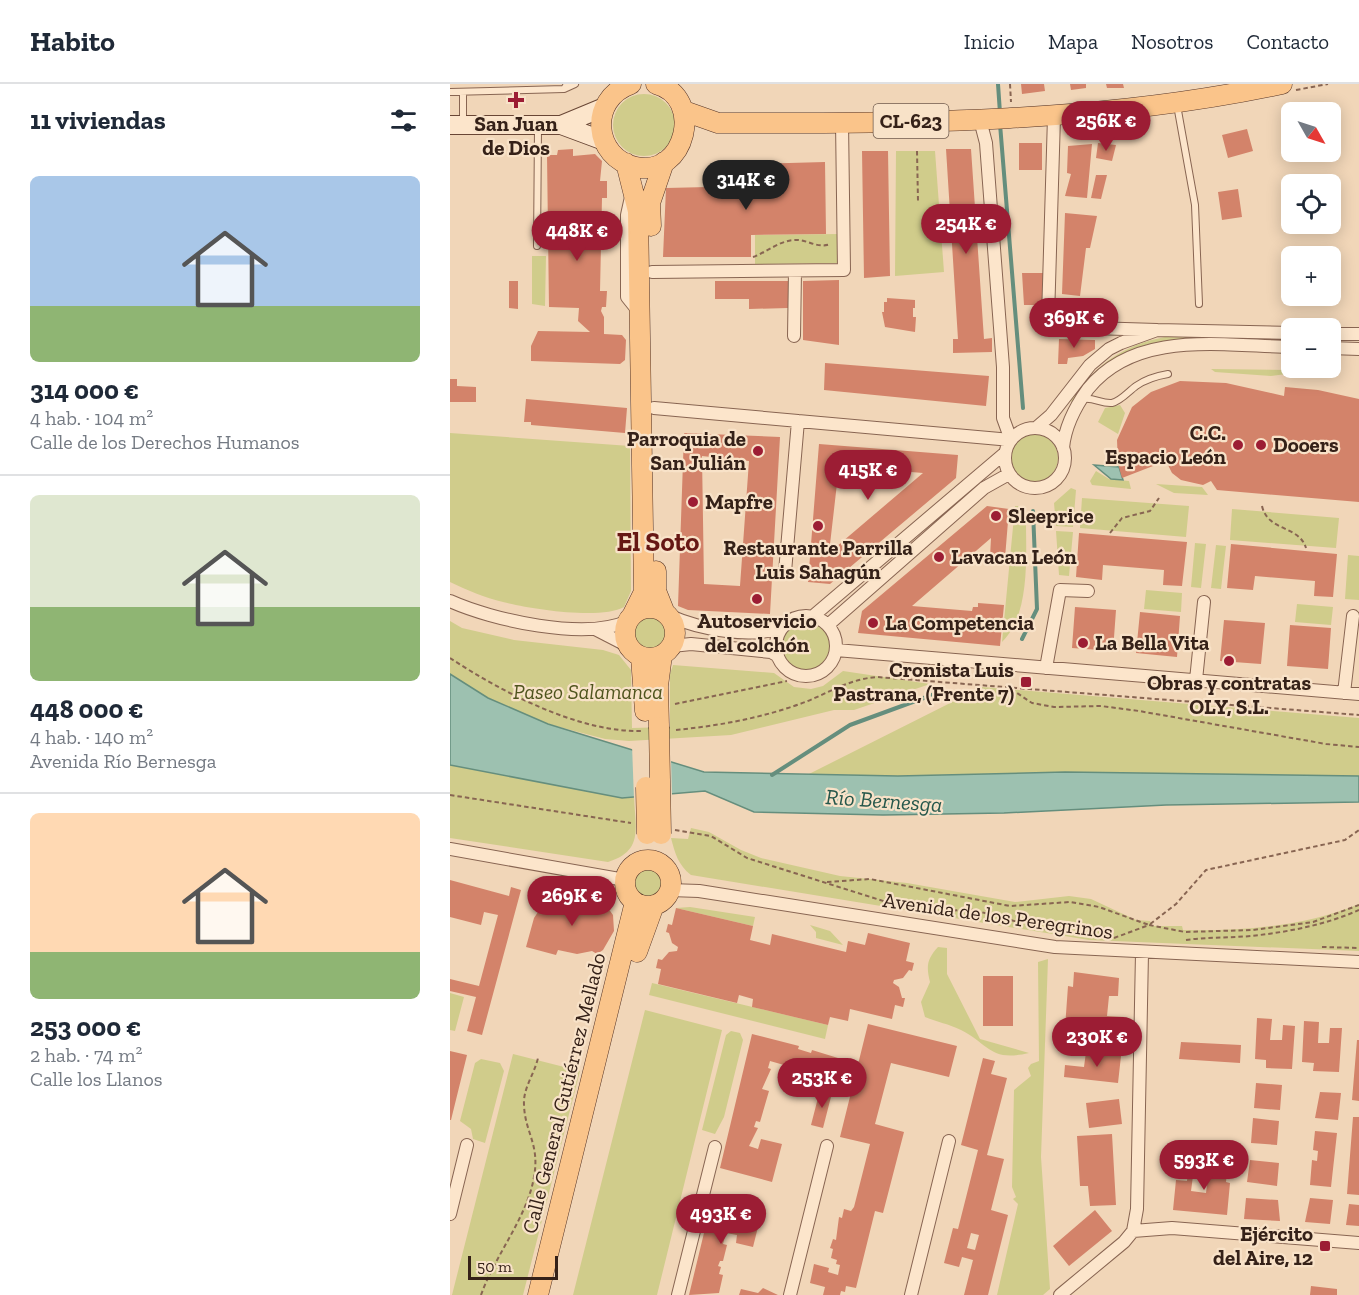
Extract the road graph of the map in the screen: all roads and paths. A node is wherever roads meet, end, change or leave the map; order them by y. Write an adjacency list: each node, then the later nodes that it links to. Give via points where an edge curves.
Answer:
1 (575, 84): 6 (lane)
2 (631, 84): 11 (main road, via 610,97)
3 (656, 84): 7 (main road)
4 (1282, 84): 10 (main road, CL-623)
5 (524, 87): 6 (lane); 9 (lane)
6 (565, 87)
7 (671, 89): 12 (main road)
8 (450, 92): 9 (lane)
9 (463, 92): 18 (lane)
10 (1177, 104): 13 (main road, CL-623); 31 (lane, via 1195,205)
11 (602, 108): 19 (main road); 20 (main road)
12 (684, 111): 16 (main road, CL-623); 21 (main road, via 685,135)
13 (1054, 117): 14 (main road, CL-623); 33 (street, via 1048,318 1060,327)
14 (993, 120): 15 (main road, CL-623); 48 (street, via 986,143 1003,367 1003,418)
15 (842, 122): 16 (main road, CL-623); 29 (street, via 844,270)
16 (718, 123): 21 (main road)
17 (538, 124): 18 (main road); 19 (main road); 27 (lane)
18 (457, 125)
19 (561, 125): 20 (main road)
20 (604, 141): 24 (main road)
21 (679, 148): 23 (main road)
22 (917, 151): 25 (path)
23 (664, 162): 24 (main road, via 637,168); 30 (main road, via 650,203)
24 (626, 163): 32 (main road, via 638,211)
25 (918, 201)
26 (838, 242): 28 (path, via 814,247 795,240 783,242)
27 (537, 246)
28 (753, 257)
29 (795, 271): 30 (street); 38 (street)
30 (652, 272): 32 (main road)
31 (1199, 304)
32 (644, 320): 45 (main road); 63 (main road, via 644,592)
33 (1094, 329): 34 (street); 41 (street, via 1104,335)
34 (1157, 330): 35 (street); 41 (street)
35 (1281, 333)
36 (1341, 334): 37 (street)
37 (1359, 334)
38 (794, 336)
39 (1281, 347): 44 (street, via 1172,346 1132,355 1112,366)
40 (1341, 348): 42 (street)
41 (1108, 349): 47 (street)
42 (1359, 349)
43 (1168, 374): 44 (lane, via 1139,384 1114,402)
44 (1080, 400): 49 (street, via 1064,435)
45 (654, 408): 46 (street); 60 (main road, via 656,591)
46 (798, 421): 48 (street); 56 (street)
47 (1036, 428): 48 (street); 49 (street, via 1047,431)
48 (1011, 440): 50 (street)
49 (1063, 448): 51 (street, via 1062,469 1049,484 1030,488)
50 (1005, 453): 51 (street); 61 (street)
51 (1009, 474): 64 (street, via 984,488)
52 (1159, 498): 54 (path, via 1150,511 1122,518)
53 (1263, 506): 55 (path, via 1268,519 1298,533)
54 (1110, 533)
55 (1306, 548)
56 (785, 572)
57 (1088, 591): 72 (street, via 1060,590)
58 (450, 601): 66 (street, via 519,622)
59 (1204, 602): 73 (street)
60 (667, 614): 63 (main road, via 649,607); 65 (street, via 693,627 768,633); 67 (main road, via 676,631)
61 (812, 616): 64 (street); 65 (street)
62 (1353, 616): 76 (street)
63 (631, 617): 66 (street, via 616,626); 69 (main road, via 625,638)
64 (828, 625): 68 (street)
65 (784, 626): 70 (street, via 778,635)
66 (594, 629): 69 (street)
67 (667, 650): 69 (main road, via 650,658); 70 (street, via 691,644 771,652); 80 (main road, via 658,686)
68 (836, 650): 70 (street, via 829,666 811,676 790,672); 72 (street)
69 (635, 651): 80 (main road)
70 (778, 656)
71 (450, 658): 80 (path, via 492,686 537,706 610,729)
72 (1046, 668): 73 (street)
73 (1196, 680): 76 (street)
74 (788, 681): 78 (path)
75 (1008, 687): 79 (path); 80 (path, via 862,678 796,706 741,721); 81 (path, via 1032,703 1054,707 1139,711)
76 (1344, 693): 77 (street)
77 (1359, 694)
78 (666, 705)
79 (1359, 715)
80 (655, 729): 84 (main road, bridge)
81 (1359, 747)
82 (450, 795): 84 (path)
83 (1359, 830): 93 (path, via 1345,840 1206,870 1176,904)
84 (656, 831): 86 (main road); 88 (path, via 711,836 747,858)
85 (450, 849): 87 (street)
86 (651, 862): 87 (main road, via 631,868); 89 (main road, via 670,875)
87 (625, 880): 90 (main road, via 627,891)
88 (825, 882): 93 (path, via 870,879 1010,906 1070,902 1099,907); 94 (path, via 899,906 937,912 970,909)
89 (670, 890): 90 (main road, via 667,897); 99 (street, Avenida de los Peregrinos, via 780,903 1054,947)
90 (644, 904): 110 (main road, Calle General Gutiérrez Mellado); 111 (main road, Calle General Gutiérrez Mellado, via 642,934)
91 (1359, 905): 93 (path, via 1313,921 1253,930 1185,932)
92 (1359, 910): 96 (path, via 1308,928 1181,941)
93 (1149, 925): 95 (path, via 1111,938)
94 (1070, 937)
95 (1123, 939)
96 (1221, 943)
97 (1312, 947): 98 (path)
98 (1359, 948)
99 (1142, 953): 100 (street, Avenida de los Peregrinos); 107 (street, via 1137,1209)
100 (1359, 962)
101 (538, 1058): 109 (path, via 537,1069 524,1092 525,1117 536,1149 531,1191)
102 (949, 1141): 114 (street)
103 (467, 1145): 106 (street)
104 (827, 1146): 113 (street)
105 (715, 1147): 112 (street)
106 (450, 1214)
107 (1133, 1231): 108 (street, via 1172,1228); 115 (street)
108 (1359, 1243)
109 (481, 1295)
110 (538, 1295)
111 (551, 1295)
112 (678, 1295)
113 (790, 1295)
114 (911, 1295)
115 (1060, 1295)

